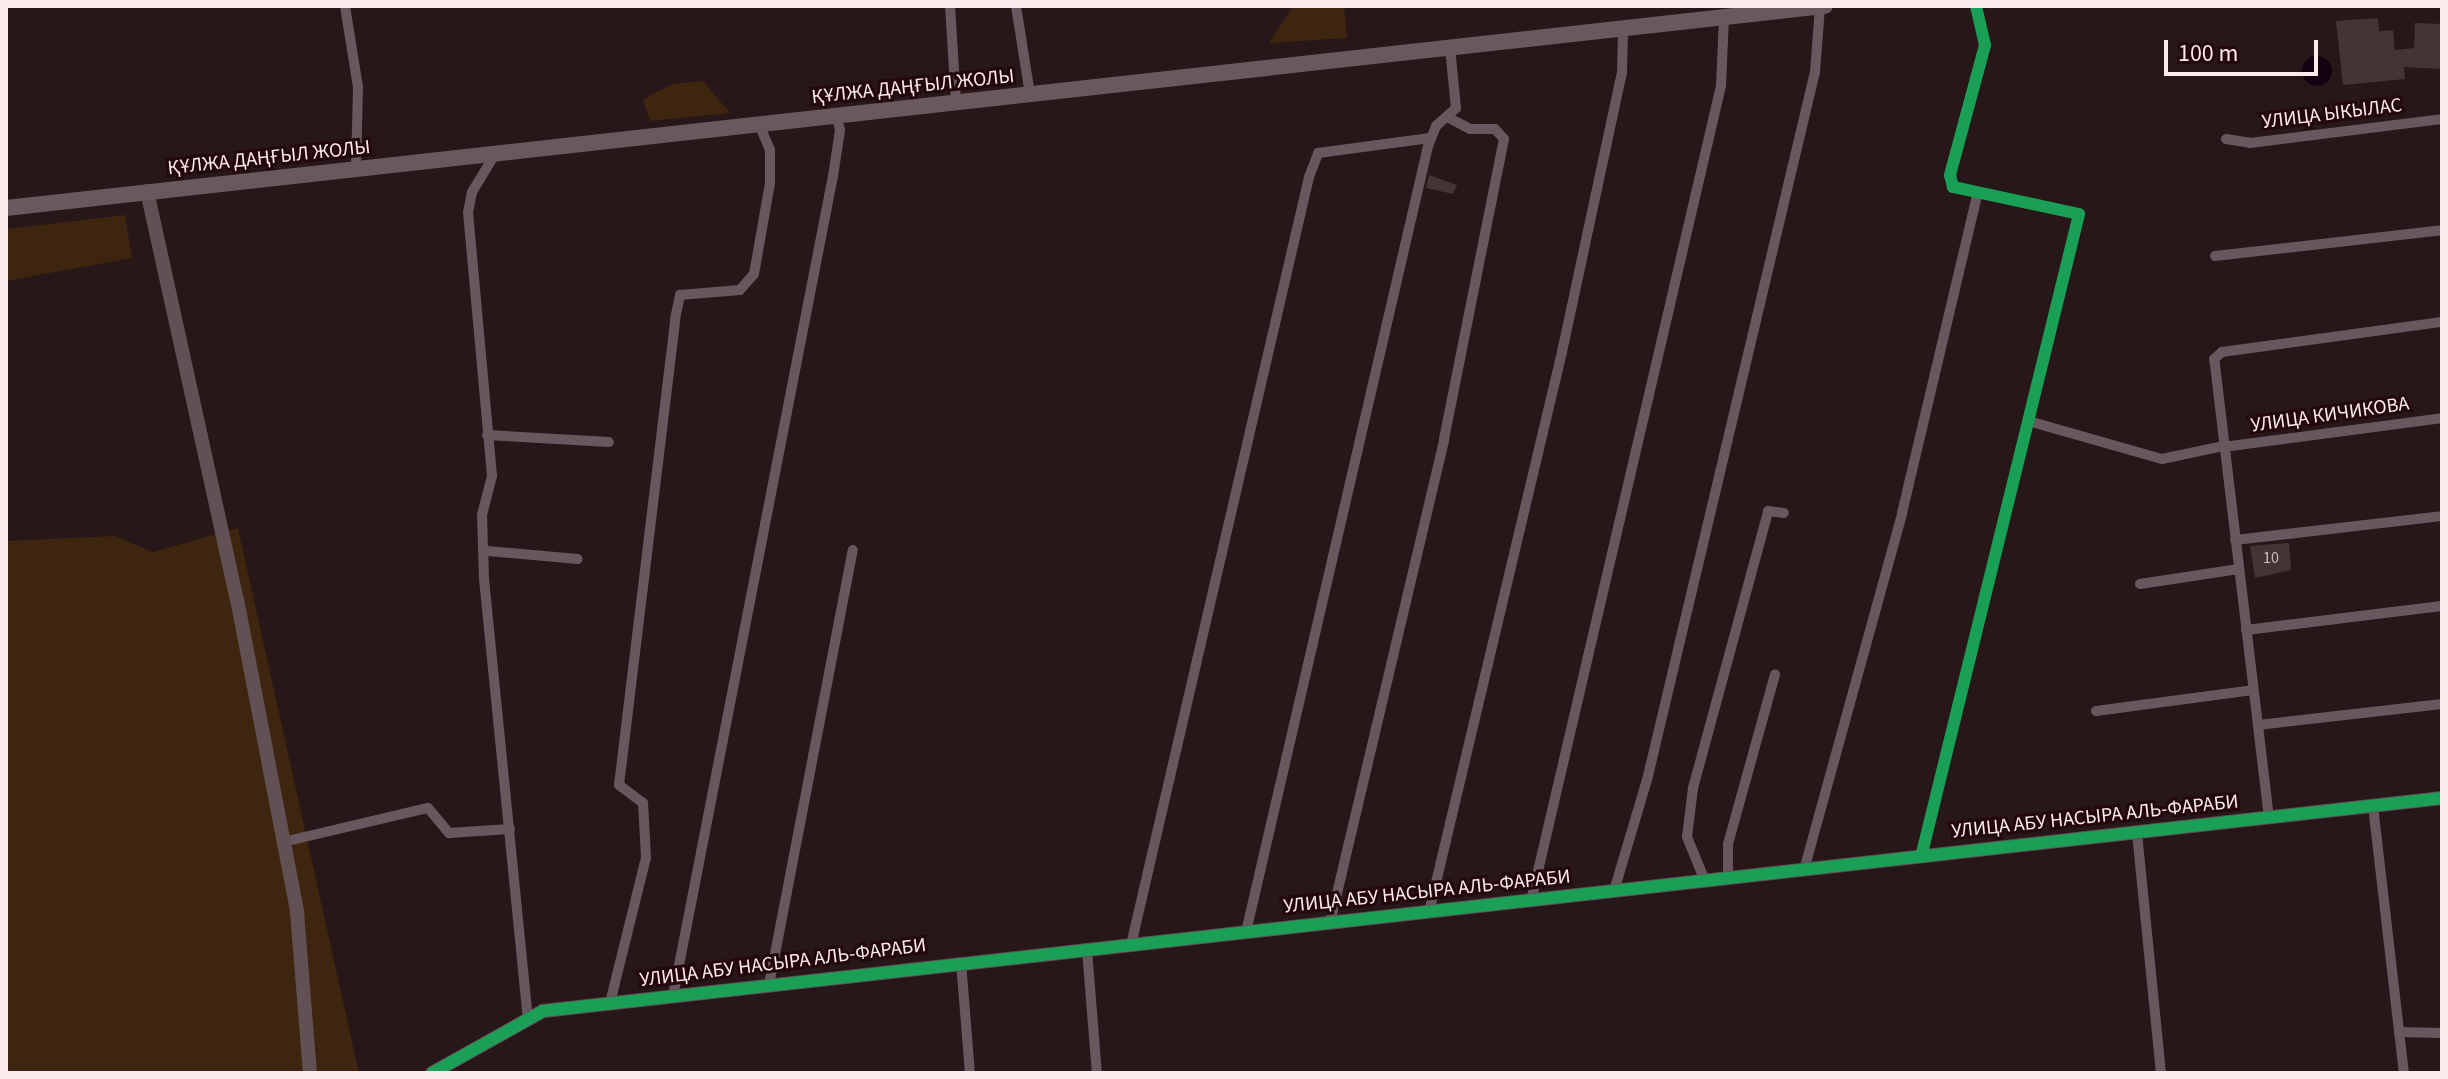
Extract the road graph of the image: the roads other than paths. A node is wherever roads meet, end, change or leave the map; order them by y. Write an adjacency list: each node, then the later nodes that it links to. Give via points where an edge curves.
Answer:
1 (345, 6): 19 (street, via 358,87)
2 (950, 6): 11 (street)
3 (1016, 6): 10 (street)
4 (1823, 6): 7 (main road, ҚҰЛЖА ДАҢҒЫЛ ЖОЛЫ); 56 (street, via 1815,72 1648,776)
5 (1976, 6): 21 (street, via 1985,45 1950,175 1953,187)
6 (1703, 13): 7 (main road, ҚҰЛЖА ДАҢҒЫЛ ЖОЛЫ); 8 (main road, ҚҰЛЖА ДАҢҒЫЛ ЖОЛЫ)
7 (1724, 17): 57 (street, via 1721,86)
8 (1623, 30): 9 (main road, ҚҰЛЖА ДАҢҒЫЛ ЖОЛЫ); 58 (street, via 1622,72 1562,352)
9 (1450, 48): 10 (main road, ҚҰЛЖА ДАҢҒЫЛ ЖОЛЫ); 13 (street, via 1458,96)
10 (1030, 94): 11 (main road, ҚҰЛЖА ДАҢҒЫЛ ЖОЛЫ)
11 (956, 102): 12 (main road, ҚҰЛЖА ДАҢҒЫЛ ЖОЛЫ)
12 (836, 115): 15 (main road, ҚҰЛЖА ДАҢҒЫЛ ЖОЛЫ); 65 (street, via 840,130 833,176)
13 (1447, 117): 16 (street); 59 (street, via 1470,129 1495,129 1504,139 1444,439)
14 (2442, 119): 17 (street, УЛИЦА ЫКЫЛАС, via 2250,143)
15 (759, 124): 18 (main road, ҚҰЛЖА ДАҢҒЫЛ ЖОЛЫ); 66 (street, via 770,150 770,183 754,274 740,290 680,295 675,319 619,785 643,803 646,858)
16 (1430, 138): 60 (street); 61 (street, via 1318,153 1309,177)
17 (2226, 139)
18 (494, 156): 19 (main road, ҚҰЛЖА ДАҢҒЫЛ ЖОЛЫ); 28 (street, via 468,203)
19 (356, 168): 20 (main road, ҚҰЛЖА ДАҢҒЫЛ ЖОЛЫ)
20 (147, 191): 22 (main road, ҚҰЛЖА ДАҢҒЫЛ ЖОЛЫ); 51 (street)
21 (1978, 192): 27 (street, via 2079,214); 53 (street, via 1902,513)
22 (6, 208)
23 (2442, 230): 24 (street)
24 (2215, 256)
25 (2442, 322): 30 (street, via 2222,352 2213,365)
26 (2442, 418): 30 (street, УЛИЦА КИЧИКОВА)
27 (2032, 422): 30 (street, УЛИЦА КИЧИКОВА, via 2162,459); 52 (street)
28 (487, 435): 29 (street); 35 (street, via 492,476 482,515)
29 (609, 442)
30 (2223, 446): 33 (street)
31 (1784, 513): 55 (street, via 1768,511 1693,788 1687,837)
32 (2442, 516): 33 (street)
33 (2235, 540): 37 (street)
34 (853, 550): 64 (street)
35 (487, 551): 36 (street); 49 (street, via 484,579)
36 (578, 559)
37 (2239, 569): 38 (street); 40 (street)
38 (2140, 584)
39 (2442, 606): 40 (street)
40 (2246, 630): 42 (street)
41 (1775, 674): 54 (street, via 1728,844)
42 (2253, 690): 44 (street); 45 (street)
43 (2442, 704): 45 (street)
44 (2096, 711)
45 (2258, 725): 48 (street)
46 (2442, 798): 47 (street, УЛИЦА АБУ НАСЫРА АЛЬ-ФАРАБИ)
47 (2373, 806): 48 (street, УЛИЦА АБУ НАСЫРА АЛЬ-ФАРАБИ); 68 (street)
48 (2269, 818): 50 (street, УЛИЦА АБУ НАСЫРА АЛЬ-ФАРАБИ)
49 (510, 829): 51 (street, via 449,833 428,808); 67 (street)
50 (2137, 833): 52 (street, УЛИЦА АБУ НАСЫРА АЛЬ-ФАРАБИ); 74 (street)
51 (283, 842): 70 (street, via 307,985)
52 (1921, 857): 53 (street, УЛИЦА АБУ НАСЫРА АЛЬ-ФАРАБИ)
53 (1804, 870): 54 (street, УЛИЦА АБУ НАСЫРА АЛЬ-ФАРАБИ)
54 (1728, 879): 55 (street, УЛИЦА АБУ НАСЫРА АЛЬ-ФАРАБИ)
55 (1705, 881): 56 (street, УЛИЦА АБУ НАСЫРА АЛЬ-ФАРАБИ)
56 (1614, 891): 57 (street, УЛИЦА АБУ НАСЫРА АЛЬ-ФАРАБИ)
57 (1531, 901): 58 (street, УЛИЦА АБУ НАСЫРА АЛЬ-ФАРАБИ)
58 (1429, 912): 59 (street, УЛИЦА АБУ НАСЫРА АЛЬ-ФАРАБИ)
59 (1330, 923): 60 (street, УЛИЦА АБУ НАСЫРА АЛЬ-ФАРАБИ)
60 (1246, 932): 61 (street, УЛИЦА АБУ НАСЫРА АЛЬ-ФАРАБИ)
61 (1131, 945): 62 (street, УЛИЦА АБУ НАСЫРА АЛЬ-ФАРАБИ)
62 (1087, 950): 63 (street, УЛИЦА АБУ НАСЫРА АЛЬ-ФАРАБИ); 73 (street)
63 (961, 962): 64 (street, УЛИЦА АБУ НАСЫРА АЛЬ-ФАРАБИ); 72 (street)
64 (769, 985): 65 (street, УЛИЦА АБУ НАСЫРА АЛЬ-ФАРАБИ)
65 (673, 996): 66 (street, УЛИЦА АБУ НАСЫРА АЛЬ-ФАРАБИ)
66 (610, 1003): 67 (street, УЛИЦА АБУ НАСЫРА АЛЬ-ФАРАБИ, via 543,1011)
67 (528, 1020): 71 (street, УЛИЦА АБУ НАСЫРА АЛЬ-ФАРАБИ)
68 (2399, 1032): 69 (street); 75 (street)
69 (2442, 1033)
70 (310, 1073)
71 (432, 1073)
72 (970, 1073)
73 (1097, 1073)
74 (2161, 1073)
75 (2404, 1073)

